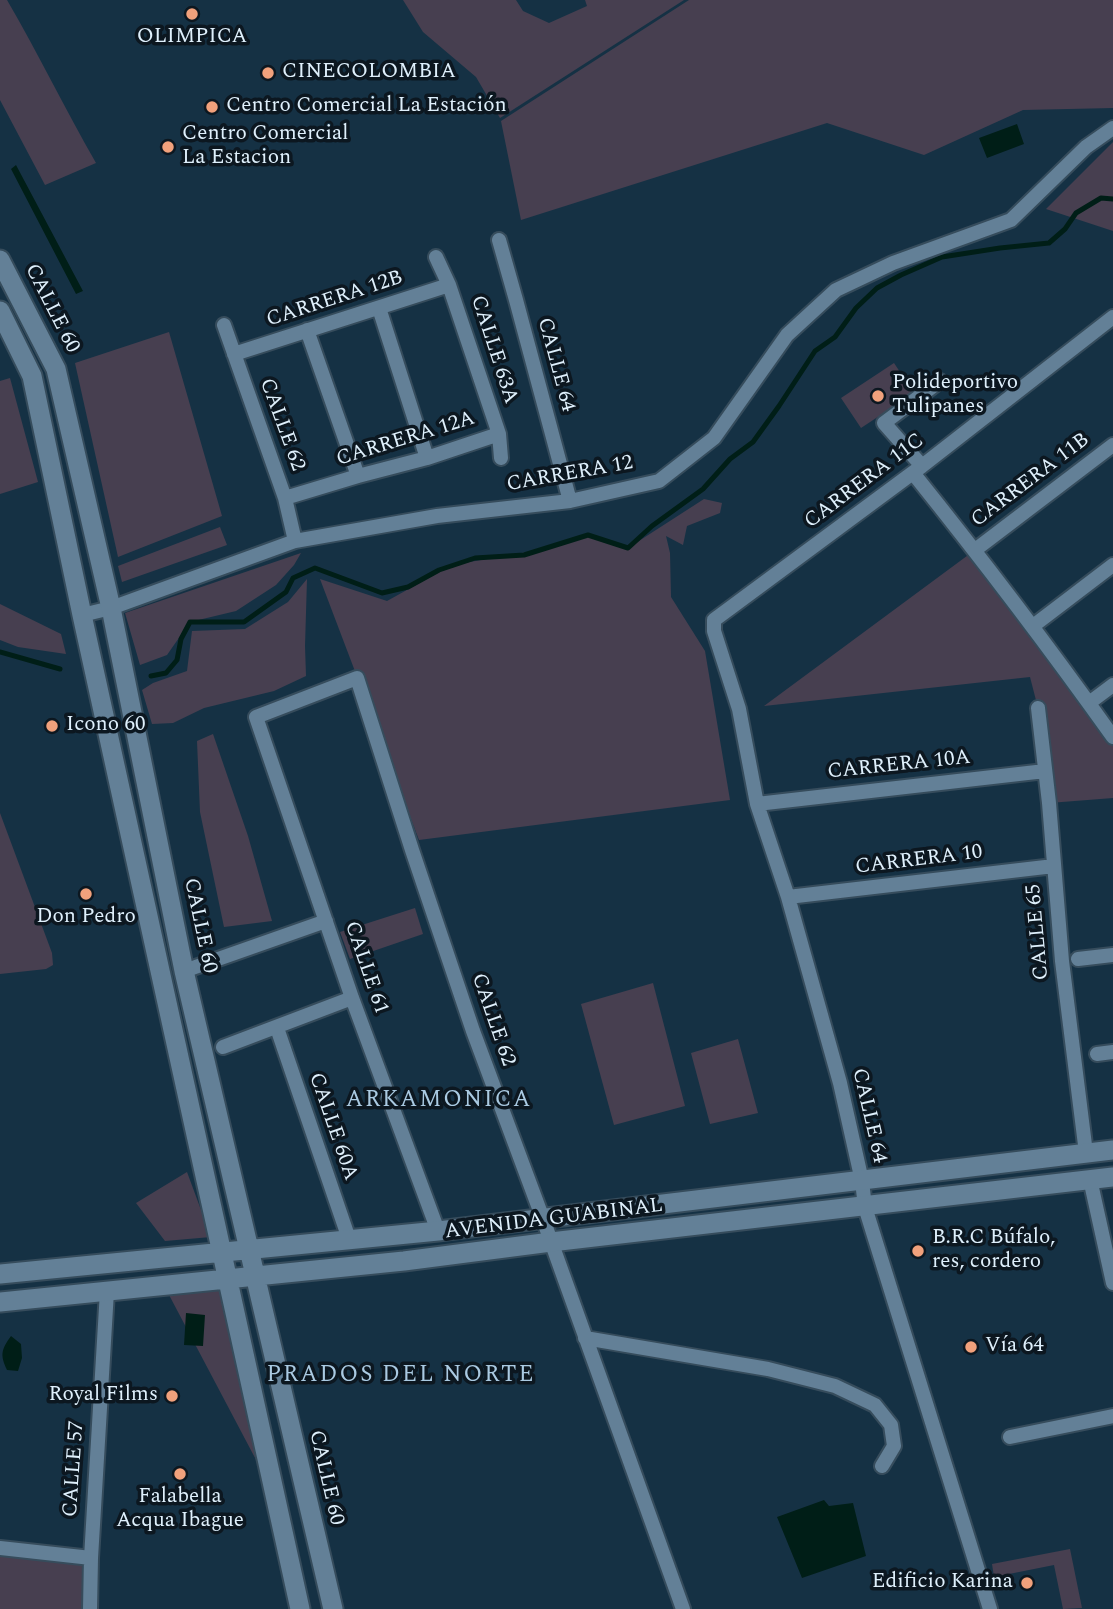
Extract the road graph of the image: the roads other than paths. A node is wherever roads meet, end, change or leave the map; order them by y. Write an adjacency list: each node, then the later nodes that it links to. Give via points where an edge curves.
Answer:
1 (1113, 128): 20 (street, CARRERA 12, via 1086,147 1011,220 836,289 788,335 714,438 659,481)
2 (499, 240): 20 (street, CALLE 64)
3 (436, 257): 5 (street, CALLE 63A)
4 (0, 260): 24 (main road, CALLE 60, via 57,369)
5 (449, 285): 6 (street, CARRERA 12B); 13 (street, CALLE 63A)
6 (380, 308): 10 (street, CARRERA 12B); 15 (street)
7 (0, 311): 25 (main road, via 32,376)
8 (1113, 317): 17 (street, CARRERA 11C)
9 (224, 325): 11 (street, CALLE 62)
10 (307, 330): 11 (street, CARRERA 12B); 18 (street)
11 (234, 354): 19 (street, CALLE 62)
12 (940, 381): 17 (street, via 884,423)
13 (499, 434): 15 (street, CARRERA 12A); 16 (street, CALLE 63A)
14 (1113, 445): 22 (street, CARRERA 11B)
15 (427, 458): 18 (street, CARRERA 12A)
16 (501, 458)
17 (918, 470): 22 (street); 27 (street, CARRERA 11C, via 714,620)
18 (358, 476): 19 (street, CARRERA 12A)
19 (285, 498): 21 (street, CALLE 62)
20 (570, 501): 21 (street, CARRERA 12, via 437,516)
21 (295, 541): 24 (street, CARRERA 12)
22 (975, 550): 26 (street)
23 (1113, 565): 26 (street)
24 (111, 608): 25 (street, CARRERA 12); 40 (main road, CALLE 60)
25 (82, 615): 57 (main road)
26 (1033, 626): 29 (street)
27 (715, 631): 34 (street, CALLE 64, via 739,709)
28 (1113, 685): 29 (street)
29 (1089, 703): 32 (street)
30 (1038, 708): 33 (street, CALLE 65)
31 (256, 717): 37 (street, CALLE 61); 52 (street, CALLE 62, via 358,678 473,1031)
32 (1113, 737)
33 (1045, 771): 34 (street, CARRERA 10A); 35 (street, CALLE 65)
34 (757, 804): 36 (street, CALLE 64)
35 (1054, 866): 36 (street, CARRERA 10); 47 (street, CALLE 65)
36 (788, 897): 50 (street, CALLE 64)
37 (326, 921): 40 (street); 41 (street, CALLE 61)
38 (1113, 954): 39 (street)
39 (1078, 959)
40 (184, 971): 56 (main road, CALLE 60)
41 (352, 998): 42 (street); 53 (street, CALLE 61)
42 (276, 1028): 43 (street); 54 (street, CALLE 60A)
43 (223, 1047)
44 (1113, 1052): 45 (street)
45 (1097, 1054)
46 (1113, 1150): 47 (main road, AVENIDA GUABINAL)
47 (1086, 1153): 50 (main road, AVENIDA GUABINAL)
48 (1113, 1177): 49 (main road, AVENIDA GUABINAL)
49 (1090, 1179): 51 (main road, AVENIDA GUABINAL); 61 (street)
50 (862, 1181): 51 (street, CALLE 64); 52 (main road, AVENIDA GUABINAL)
51 (865, 1207): 55 (main road, AVENIDA GUABINAL); 74 (street, CALLE 64)
52 (543, 1219): 53 (main road, AVENIDA GUABINAL); 55 (street, CALLE 62)
53 (438, 1231): 54 (main road, AVENIDA GUABINAL)
54 (349, 1239): 56 (main road, AVENIDA GUABINAL)
55 (551, 1242): 59 (main road, AVENIDA GUABINAL); 64 (street, CALLE 62)
56 (248, 1250): 57 (main road, AVENIDA GUABINAL); 59 (main road, CALLE 60)
57 (223, 1252): 58 (main road, AVENIDA GUABINAL); 60 (main road)
58 (0, 1274)
59 (255, 1276): 60 (main road, AVENIDA GUABINAL); 72 (main road, CALLE 60)
60 (229, 1279): 62 (main road, AVENIDA GUABINAL); 71 (main road)
61 (1113, 1283)
62 (107, 1290): 63 (main road, AVENIDA GUABINAL); 69 (street, CALLE 57)
63 (0, 1302)
64 (586, 1338): 67 (street, via 768,1369 835,1386 875,1405 891,1424 894,1446); 73 (street, CALLE 62)
65 (1113, 1416): 66 (street)
66 (1010, 1437)
67 (882, 1466)
68 (0, 1548): 69 (street)
69 (91, 1558): 70 (street, CALLE 57)
70 (90, 1609)
71 (300, 1609)
72 (333, 1609)
73 (683, 1609)
74 (990, 1609)

